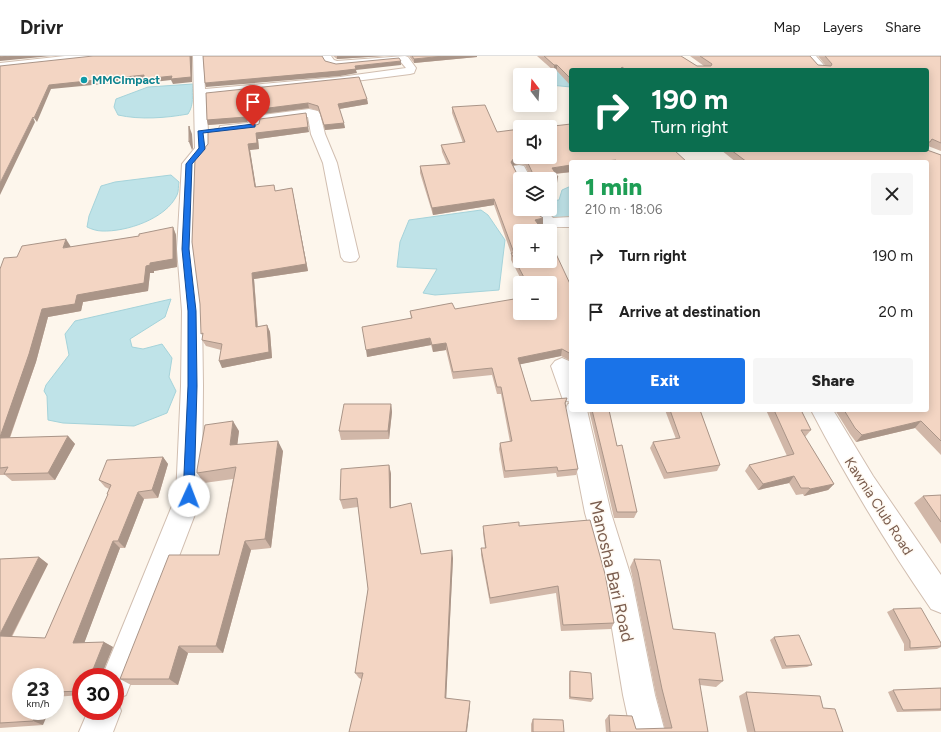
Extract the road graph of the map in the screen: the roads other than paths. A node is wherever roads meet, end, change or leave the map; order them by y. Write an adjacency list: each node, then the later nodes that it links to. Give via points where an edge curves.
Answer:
1 (94, 56): 5 (street)
2 (198, 56): 7 (street)
3 (326, 56): 7 (street, via 330,62 337,64 400,58 411,68 410,71 400,73 340,80)
4 (810, 56): 6 (street)
5 (0, 66)
6 (821, 68)
7 (200, 92): 8 (street)
8 (200, 132): 11 (street, via 254,126 255,120 314,114 318,134 330,163); 17 (street, via 202,149 189,164 185,249 192,311 189,496)
9 (541, 216): 10 (street, via 547,222)
10 (569, 222)
11 (350, 257)
12 (562, 366): 13 (street)
13 (569, 388)
14 (576, 412): 20 (street, Manosha Bari Road, via 598,513 618,580)
15 (823, 412): 16 (street, Kawnia Club Road, via 846,455)
16 (941, 599)
17 (121, 668)
18 (101, 720): 19 (street)
19 (96, 732)
20 (648, 732)

